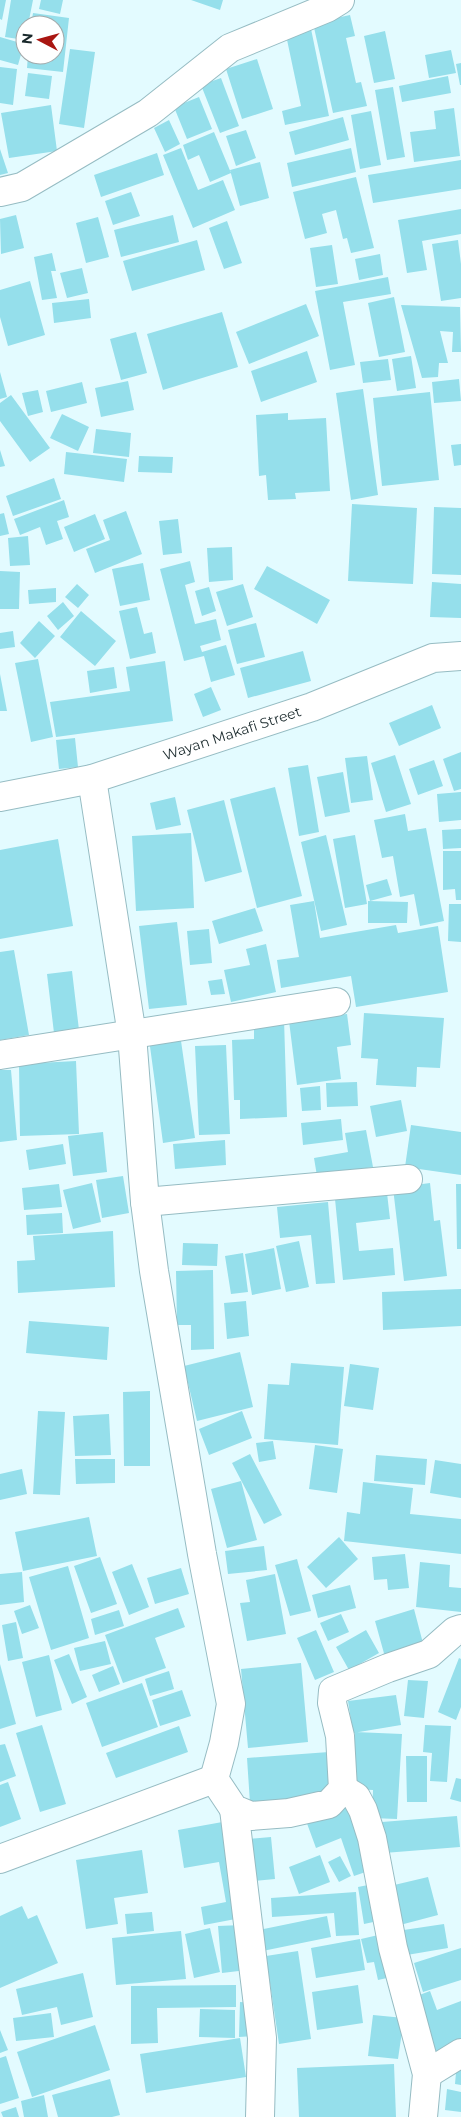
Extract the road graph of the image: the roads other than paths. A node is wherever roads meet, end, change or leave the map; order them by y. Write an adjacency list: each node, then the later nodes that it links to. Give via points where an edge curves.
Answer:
1 (340, 0): 2 (street, via 230,48 148,113 22,187)
2 (0, 192)
3 (461, 656): 4 (street, Wayan Makafi Street, via 433,658 312,707)
4 (92, 779): 5 (street, Wayan Makafi Street); 7 (street)
5 (0, 797)
6 (336, 1002): 7 (street)
7 (132, 1035): 8 (street); 10 (street)
8 (0, 1055)
9 (408, 1179): 10 (street)
10 (145, 1202): 12 (street, via 202,1554 231,1704)
11 (461, 1629): 13 (street, via 454,1631 429,1654 333,1691)
12 (214, 1779): 14 (street); 15 (street)
13 (343, 1789): 14 (street, via 329,1804 288,1813 251,1816); 17 (street, via 356,1796 372,1838 393,1948)
14 (234, 1809): 18 (street, via 262,2038)
15 (0, 1859)
16 (461, 2053): 17 (street)
17 (427, 2074): 19 (street)
18 (260, 2117)
19 (423, 2117)

